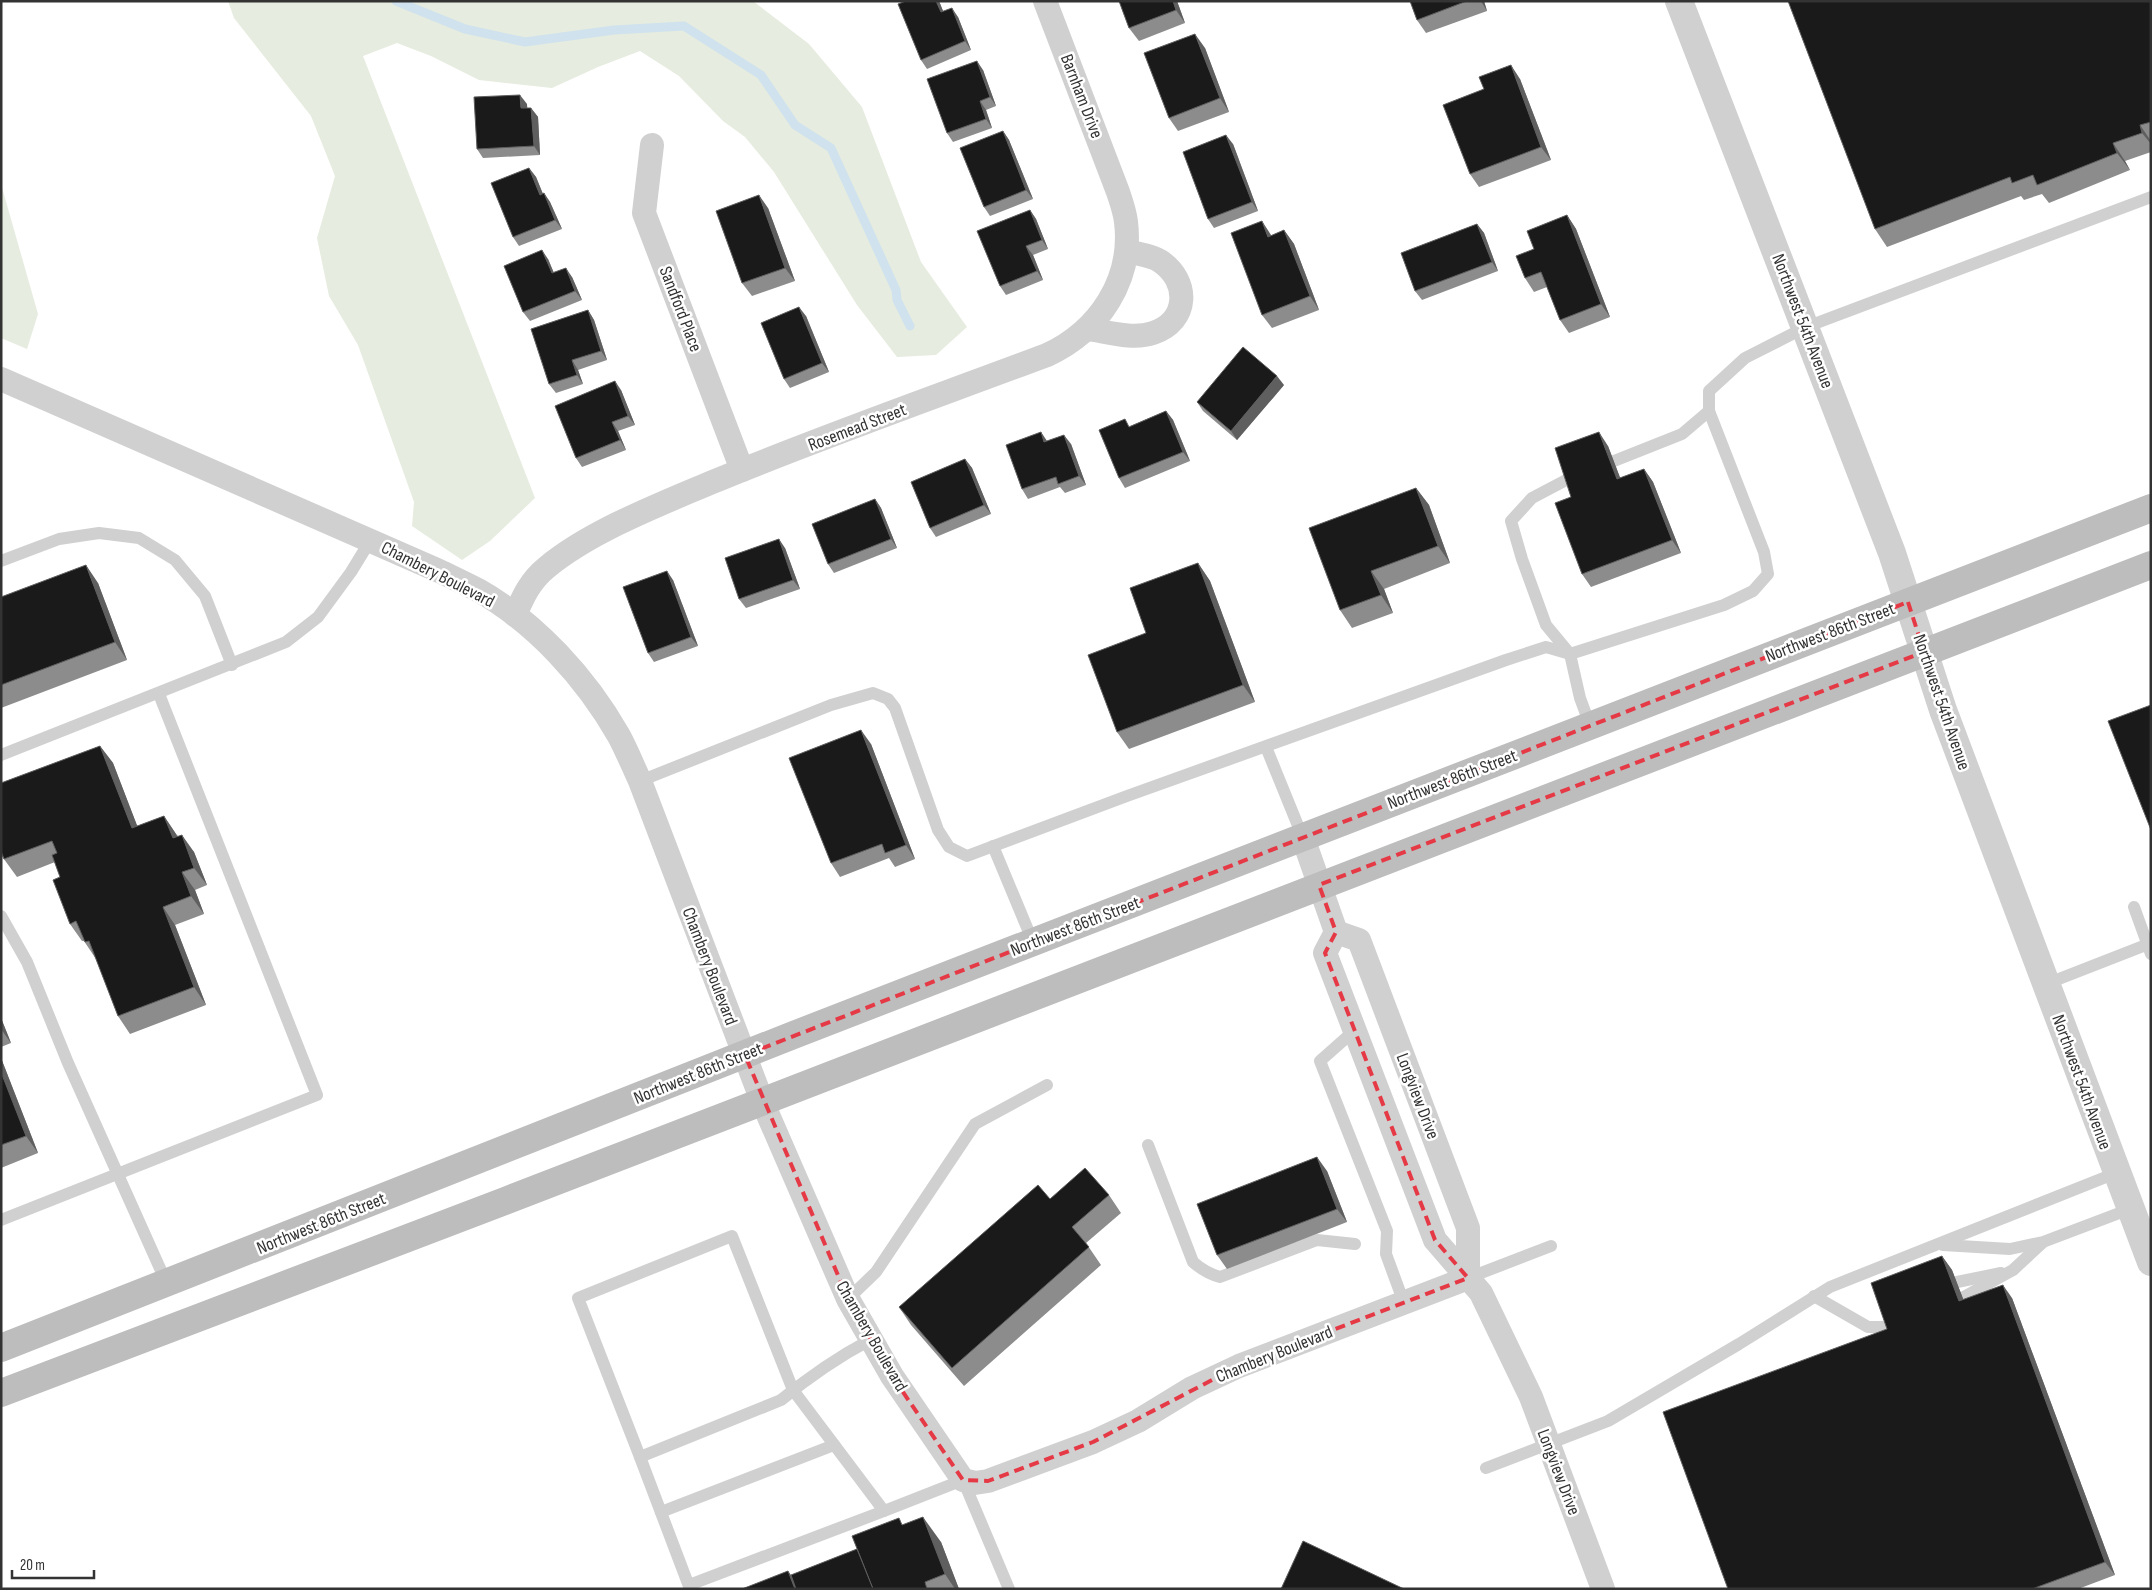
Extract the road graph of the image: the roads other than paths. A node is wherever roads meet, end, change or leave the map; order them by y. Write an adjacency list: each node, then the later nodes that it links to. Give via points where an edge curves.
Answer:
1 (1045, 1): 4 (street, Barnham Drive)
2 (1679, 1): 7 (street, Northwest 54th Avenue)
3 (652, 145): 12 (street, Sandford Place, via 644,212)
4 (1118, 192): 6 (street, Rosemead Street, via 1126,221)
5 (2151, 197): 7 (lane)
6 (1126, 251): 8 (street, Rosemead Street, via 1120,280 1107,306); 8 (street, via 1159,260 1171,271 1182,294 1177,317 1164,328 1139,336)
7 (1806, 327): 10 (lane, via 1745,358 1724,375 1709,391); 18 (street, Northwest 54th Avenue)
8 (1088, 329): 12 (street, Rosemead Street, via 1063,348 1047,355)
9 (1, 379): 15 (street, Chambery Boulevard)
10 (1709, 411): 11 (lane, via 1682,434); 21 (lane, via 1764,552 1768,574 1753,591 1724,605)
11 (1614, 461)
12 (742, 470): 19 (street, Rosemead Street, via 655,506 579,546 529,584)
13 (1570, 478): 21 (lane, via 1532,498 1512,521 1546,625)
14 (2151, 508): 18 (main road, Northwest 86th Street)
15 (370, 541): 19 (street, Chambery Boulevard, via 478,591); 22 (lane, via 318,617 286,642)
16 (1, 561): 22 (lane, via 59,540 100,533 139,538 175,560 205,596)
17 (2151, 565): 20 (main road)
18 (1908, 602): 20 (street, Northwest 54th Avenue); 24 (main road, Northwest 86th Street)
19 (514, 615): 27 (street, Chambery Boulevard, via 558,653 592,693 619,737)
20 (1924, 652): 30 (main road); 36 (street, Northwest 54th Avenue)
21 (1570, 654): 24 (lane); 25 (lane, via 1546,647)
22 (232, 665): 23 (lane)
23 (159, 694): 26 (lane); 43 (lane, via 317,1095)
24 (1590, 725): 28 (main road, Northwest 86th Street)
25 (1266, 747): 28 (lane); 29 (lane)
26 (1, 755)
27 (640, 781): 29 (lane, via 831,705 873,693 888,699 895,708 938,830 949,847 967,856); 38 (street, Chambery Boulevard)
28 (1303, 838): 30 (street); 34 (main road, Northwest 86th Street)
29 (993, 846): 34 (lane)
30 (1319, 885): 33 (street); 40 (main road)
31 (2134, 907): 35 (lane)
32 (1, 916): 43 (lane, via 27,962)
33 (1336, 932): 37 (street, Longview Drive, via 1325,953); 52 (street, Longview Drive, via 1359,940 1468,1228)
34 (1033, 942): 38 (main road, Northwest 86th Street)
35 (2150, 948): 36 (lane)
36 (2046, 984): 42 (street, Northwest 54th Avenue)
37 (1355, 1030): 52 (street, Longview Drive, via 1435,1240); 58 (lane, via 1320,1061 1387,1232 1386,1254)
38 (745, 1055): 40 (street, Chambery Boulevard); 54 (main road, Northwest 86th Street)
39 (1047, 1085): 57 (lane, via 976,1124 876,1272)
40 (762, 1101): 57 (street, Chambery Boulevard); 65 (main road)
41 (1148, 1145): 47 (lane, via 1193,1262 1201,1270 1220,1277 1317,1240)
42 (2116, 1173): 44 (street, Northwest 54th Avenue); 48 (lane)
43 (118, 1175): 45 (lane); 54 (lane)
44 (2130, 1209): 46 (lane); 50 (street, Northwest 54th Avenue)
45 (1, 1220)
46 (2042, 1242): 48 (lane, via 2010,1249); 51 (lane)
47 (1355, 1244)
48 (1938, 1245): 55 (lane)
49 (1552, 1246): 52 (lane)
50 (2151, 1262)
51 (2013, 1270): 53 (lane); 56 (lane)
52 (1468, 1278): 58 (street, Chambery Boulevard); 66 (street, Longview Drive, via 1482,1293 1531,1397)
53 (1957, 1282)
54 (167, 1284): 63 (main road, Northwest 86th Street)
55 (1814, 1296): 61 (lane); 66 (lane, via 1608,1421)
56 (1962, 1298)
57 (848, 1299): 62 (street, Chambery Boulevard)
58 (1404, 1303): 70 (street, Chambery Boulevard, via 1239,1366 1092,1442 988,1481 975,1483)
59 (1880, 1316): 61 (lane)
60 (1891, 1326): 61 (lane)
61 (1868, 1327)
62 (870, 1340): 64 (lane, via 841,1355); 70 (street, Chambery Boulevard)
63 (1, 1348)
64 (793, 1390): 67 (lane); 68 (lane, via 781,1400); 68 (lane, via 732,1236 578,1298)
65 (1, 1393)
66 (1548, 1444): 69 (lane); 75 (street, Longview Drive)
67 (834, 1445): 71 (lane); 72 (lane)
68 (640, 1457): 72 (lane)
69 (1486, 1468)
70 (963, 1480): 71 (lane); 74 (lane)
71 (884, 1511): 73 (lane)
72 (661, 1512): 73 (lane)
73 (689, 1587)
74 (1009, 1589)
75 (1603, 1589)

